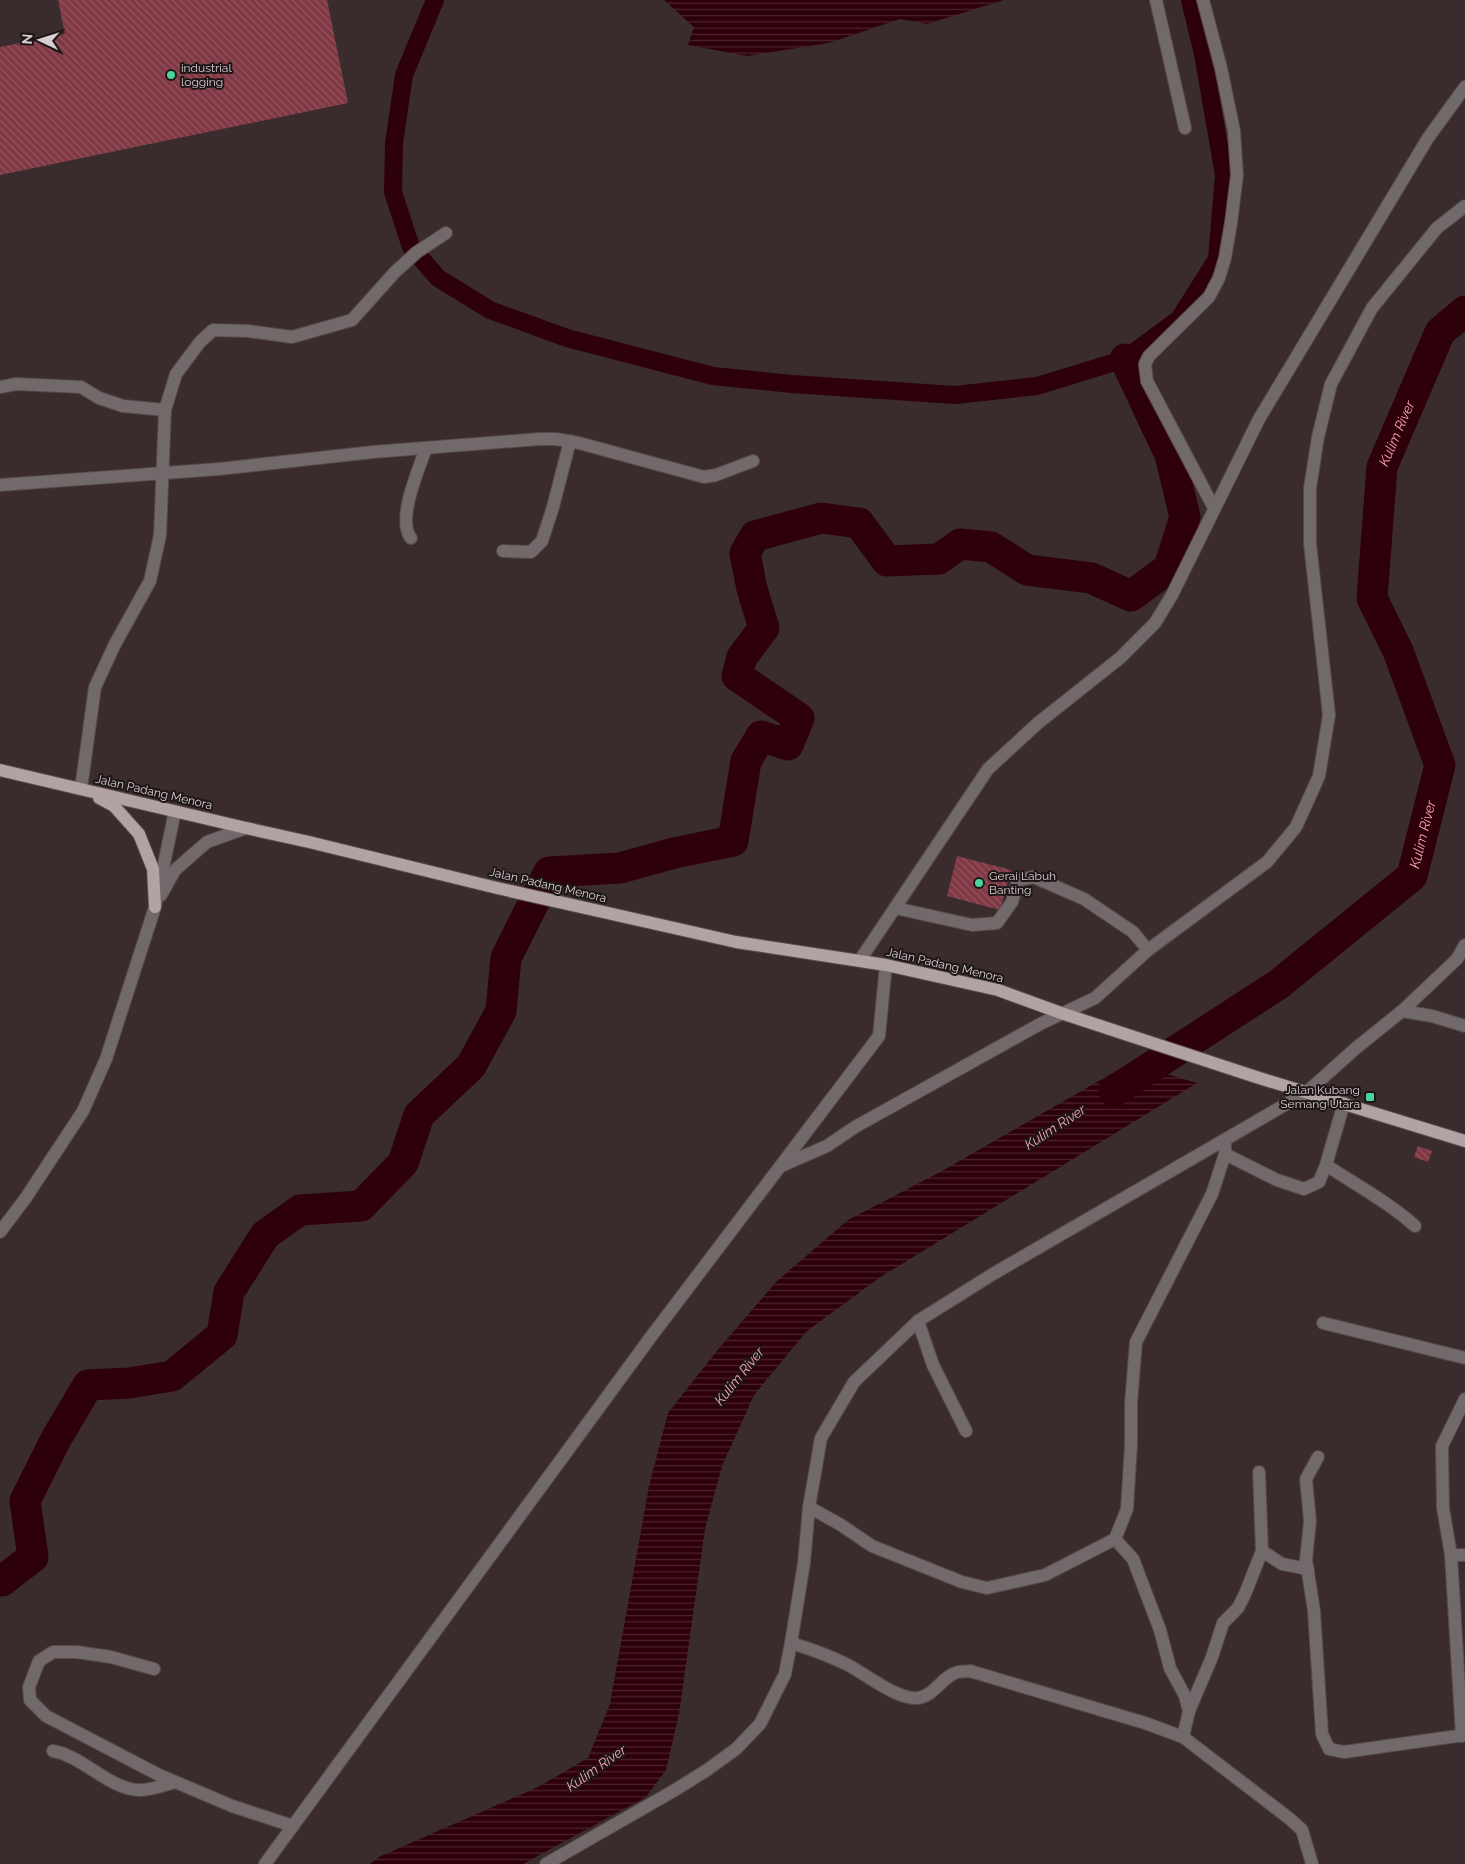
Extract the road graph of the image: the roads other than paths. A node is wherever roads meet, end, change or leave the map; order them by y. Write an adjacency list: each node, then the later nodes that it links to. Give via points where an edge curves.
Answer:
1 (1156, 0): 4 (street)
2 (1203, 0): 14 (street, via 1234,131 1237,174 1231,223 1219,278 1208,297 1149,356 1145,364 1147,380)
3 (1465, 87): 14 (street, via 1428,138 1323,310 1259,419)
4 (1184, 128)
5 (1465, 206): 24 (street, via 1437,228 1372,308 1331,384 1310,488 1310,544 1330,715 1319,776 1296,827 1267,862)
6 (446, 233): 8 (street, via 417,252 395,272 352,320 292,337 213,330 176,374)
7 (0, 387): 8 (street, via 16,384 80,387 98,398 123,406)
8 (165, 410): 12 (street)
9 (570, 441): 10 (street, via 539,439); 11 (street, via 704,477); 16 (street, via 542,542 531,552)
10 (426, 448): 12 (street); 15 (street, via 405,518)
11 (753, 461)
12 (162, 473): 13 (street); 18 (street, via 160,535 150,581 95,687)
13 (0, 485)
14 (1214, 508): 22 (street, via 1172,595 1155,622 1120,658 1038,723 988,769)
15 (411, 538)
16 (503, 551)
17 (0, 770): 18 (main road, Jalan Padang Menora)
18 (81, 789): 19 (main road, Jalan Padang Menora); 21 (main road, via 114,806 139,834 153,869)
19 (175, 811): 20 (main road, Jalan Padang Menora); 21 (street)
20 (246, 828): 21 (street, via 207,842 175,870); 25 (main road, Jalan Padang Menora, via 736,942)
21 (154, 907): 37 (street, via 106,1058 83,1110)
22 (895, 908): 24 (street, via 972,925 997,923 1012,902 1018,880 1034,877 1084,899 1133,932); 25 (street)
23 (1465, 945): 27 (street, via 1457,959)
24 (1148, 950): 28 (street, via 1095,998)
25 (860, 960): 26 (main road, Jalan Padang Menora)
26 (886, 964): 28 (main road, Jalan Padang Menora, via 998,990); 35 (street, via 879,1036)
27 (1402, 1012): 29 (street, via 1432,1016); 30 (street)
28 (1061, 1013): 30 (main road, Jalan Padang Menora); 35 (street, via 855,1127 827,1146)
29 (1465, 1026)
30 (1307, 1092): 31 (main road, Jalan Padang Menora); 33 (street)
31 (1344, 1104): 32 (main road, Jalan Padang Menora); 34 (street)
32 (1465, 1141)
33 (1225, 1148): 34 (street, via 1277,1180 1304,1189 1319,1182); 38 (street, via 994,1274); 46 (street, via 1212,1194 1136,1342 1127,1509)
34 (1326, 1165): 36 (street, via 1396,1209)
35 (781, 1166): 58 (street, via 650,1338)
36 (1415, 1226)
37 (0, 1232)
38 (918, 1321): 42 (street, via 933,1365); 45 (street, via 849,1390 821,1438)
39 (1323, 1323): 40 (street)
40 (1465, 1358)
41 (1465, 1399): 48 (street, via 1442,1446 1443,1508)
42 (966, 1431)
43 (1318, 1457): 50 (street, via 1306,1479 1310,1521)
44 (1260, 1472): 47 (street)
45 (808, 1507): 46 (street, via 872,1546 962,1582 987,1588 1045,1574); 51 (street, via 804,1563)
46 (1116, 1539): 53 (street, via 1133,1559 1160,1630 1170,1668)
47 (1262, 1552): 50 (street, via 1282,1564); 53 (street, via 1238,1608 1223,1623)
48 (1450, 1555): 49 (street); 54 (street)
49 (1465, 1555)
50 (1308, 1569): 54 (street, via 1322,1734 1329,1749 1344,1752)
51 (791, 1643): 55 (street, via 812,1649 899,1694 915,1698 926,1697 957,1672 970,1671); 60 (street, via 785,1674 760,1724 736,1749 675,1790)
52 (154, 1669): 57 (street, via 111,1657 53,1652 39,1661 29,1687 30,1700 46,1716)
53 (1189, 1711): 55 (street)
54 (1463, 1736)
55 (1183, 1737): 61 (street, via 1302,1830)
56 (53, 1751): 57 (street, via 85,1764 118,1784 140,1790)
57 (175, 1782): 58 (street, via 232,1806)
58 (293, 1826): 59 (street)
59 (265, 1864)
60 (546, 1864)
61 (1312, 1864)

